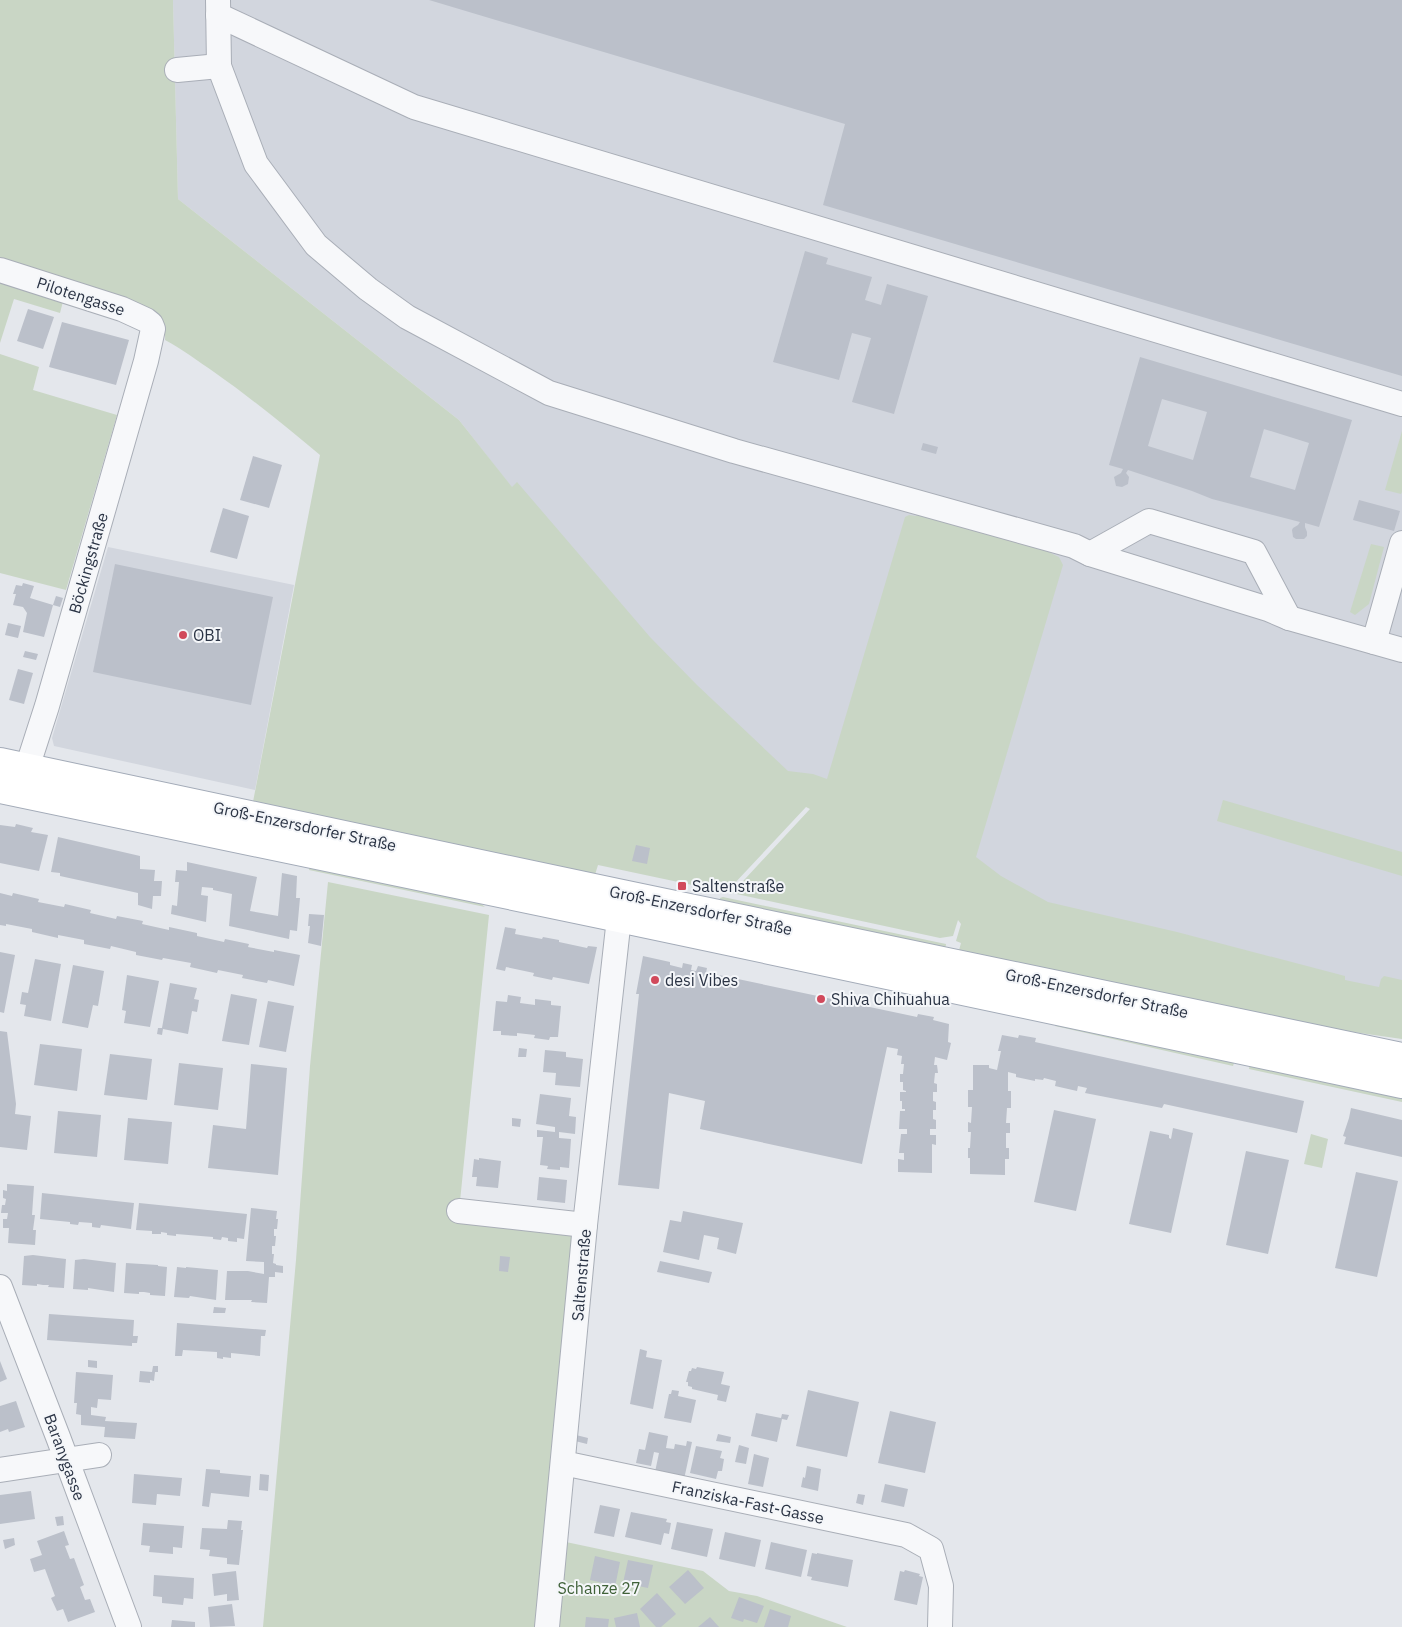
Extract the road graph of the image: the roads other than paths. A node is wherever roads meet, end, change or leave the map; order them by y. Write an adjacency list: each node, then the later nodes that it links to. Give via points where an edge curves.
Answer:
1 (218, 8): 2 (street); 6 (street, via 414,107)
2 (219, 66): 3 (street); 7 (street, via 256,164 316,245 407,317 549,393 734,451 1074,546)
3 (177, 70)
4 (0, 270): 5 (street, Pilotengasse, via 122,308 149,321)
5 (152, 332): 13 (street, Böckingstraße)
6 (1402, 404)
7 (1090, 554): 9 (street); 9 (street, via 1148,521 1254,552)
8 (1400, 556): 10 (street)
9 (1289, 618): 10 (street)
10 (1374, 642): 11 (street)
11 (1402, 650)
12 (0, 762): 13 (main road, Groß-Enzersdorfer Straße)
13 (27, 768): 14 (street, Böckingstraße); 15 (main road, Groß-Enzersdorfer Straße)
14 (11, 792): 15 (main road, Groß-Enzersdorfer Straße)
15 (621, 906): 16 (main road, Groß-Enzersdorfer Straße); 17 (main road, Groß-Enzersdorfer Straße); 19 (street, Saltenstraße)
16 (1402, 1057)
17 (1402, 1084)
18 (459, 1211): 19 (street)
19 (585, 1226): 23 (street, Saltenstraße)
20 (0, 1288): 22 (street, Baranygasse)
21 (100, 1455): 22 (street)
22 (66, 1460): 24 (street); 25 (street, Baranygasse)
23 (562, 1462): 26 (street, Saltenstraße); 27 (street, Franziska-Fast-Gasse, via 906,1536 931,1549 941,1586)
24 (0, 1470)
25 (129, 1627)
26 (547, 1627)
27 (940, 1627)

